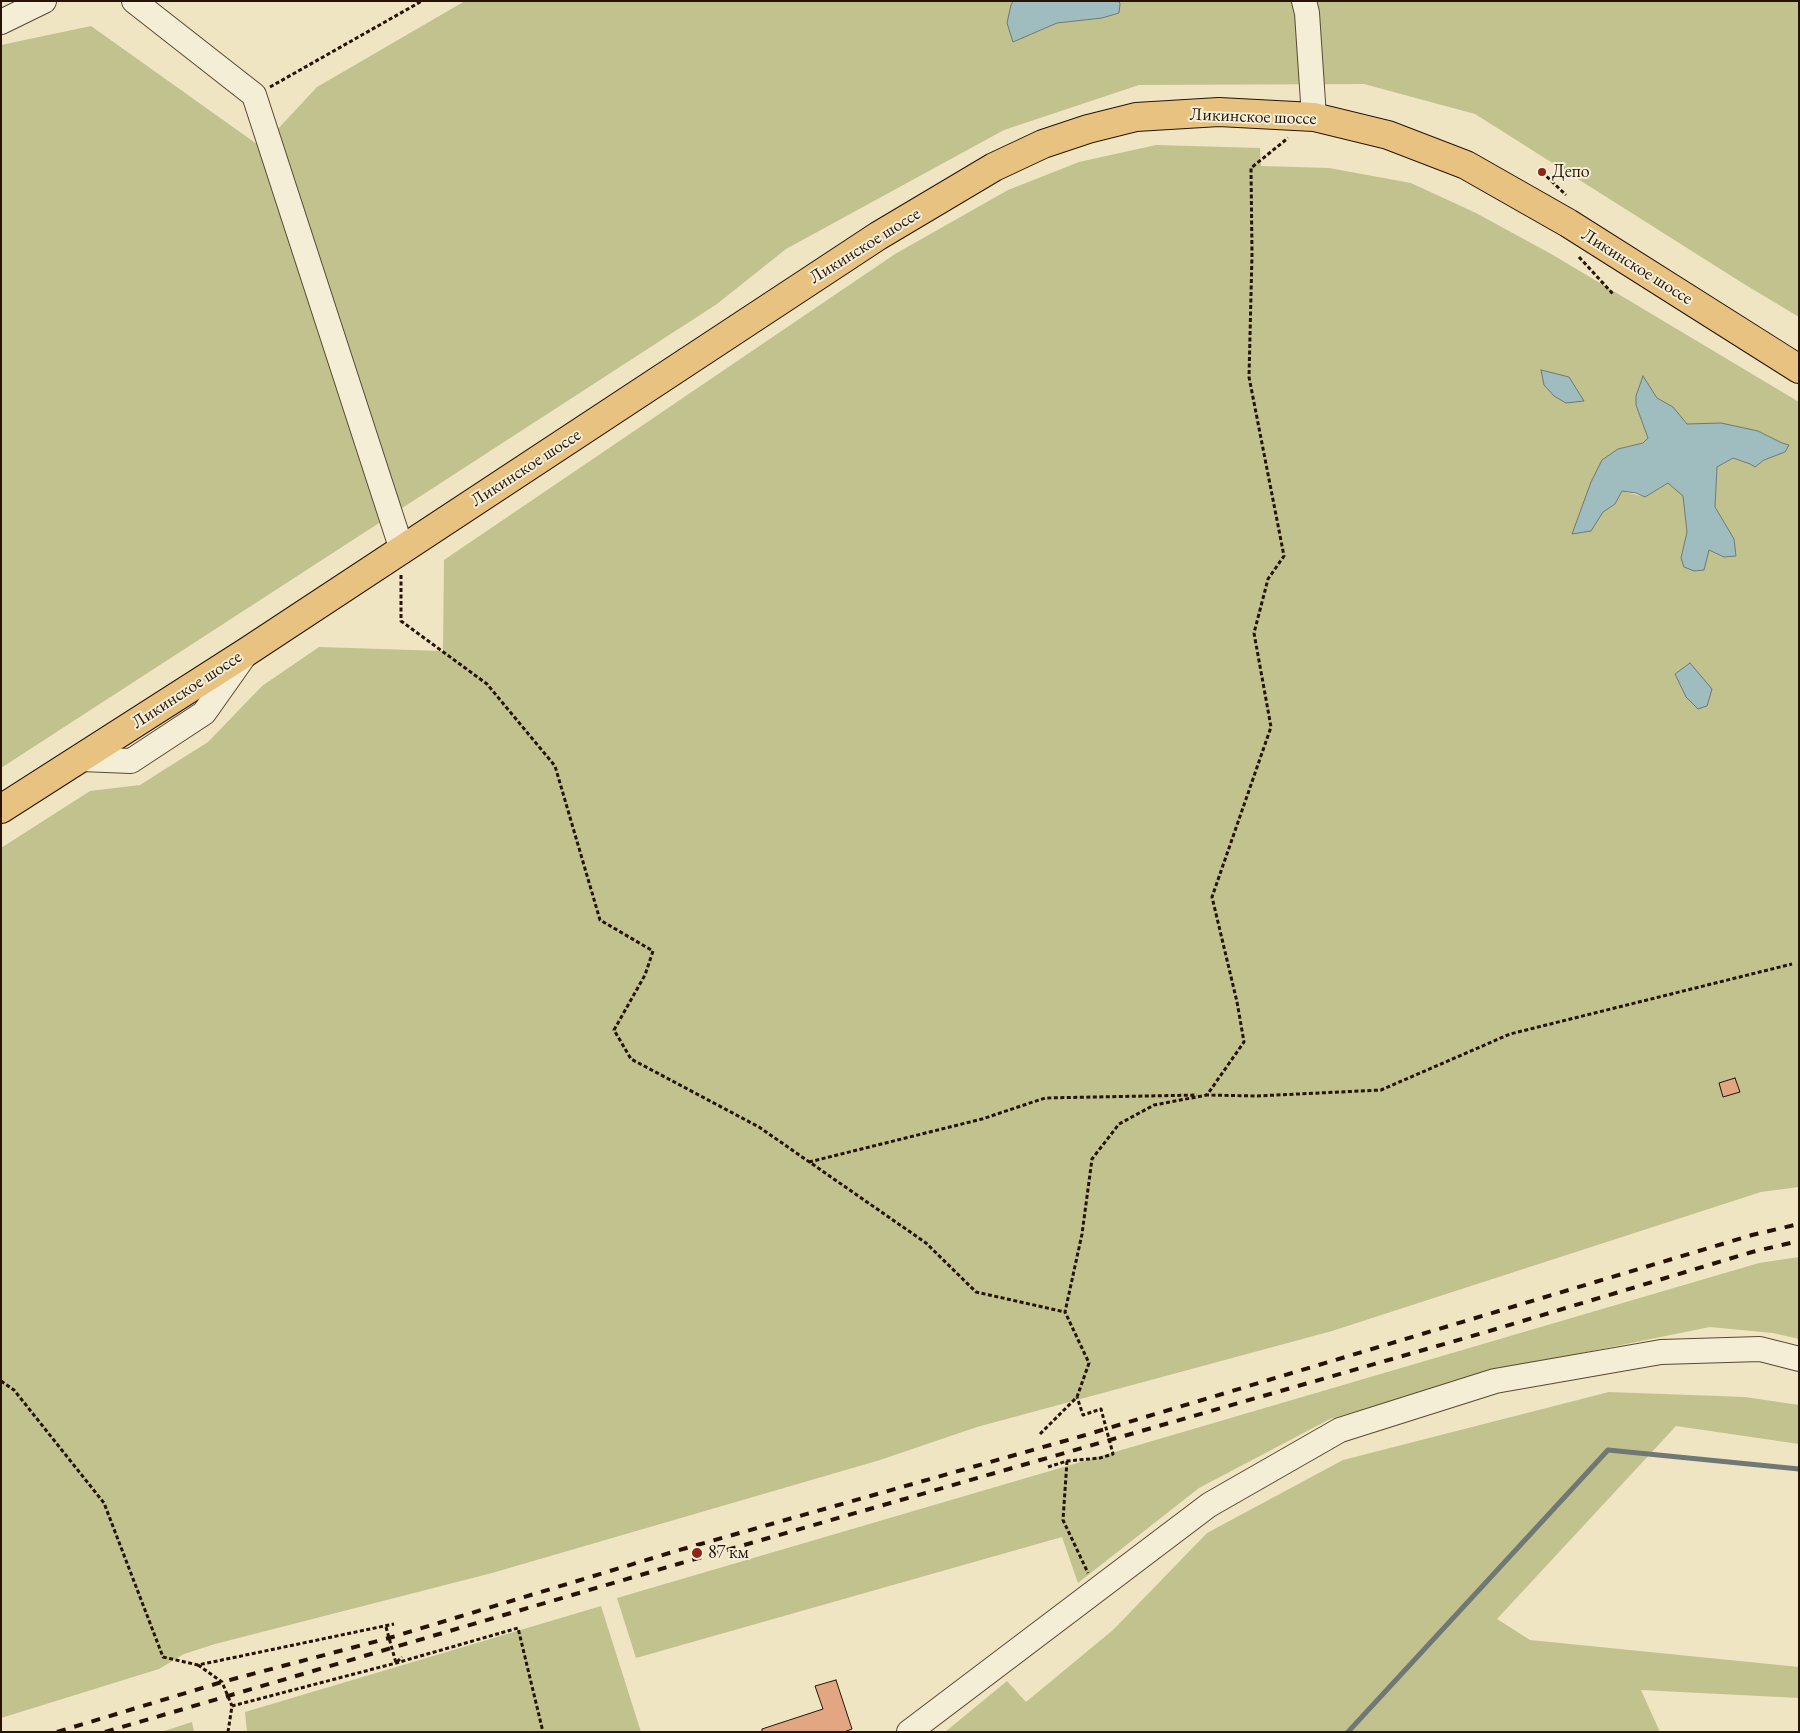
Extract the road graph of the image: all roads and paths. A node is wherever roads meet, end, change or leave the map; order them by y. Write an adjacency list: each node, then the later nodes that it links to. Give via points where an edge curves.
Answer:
1 (44, 1): 5 (street)
2 (134, 1): 6 (street)
3 (422, 1): 6 (path)
4 (1304, 1): 7 (street)
5 (1, 22)
6 (254, 96): 9 (street)
7 (1314, 117): 8 (highway, Ликинское шоссе, via 1388,135 1466,165 1568,223); 9 (highway, Ликинское шоссе, via 1219,112 1136,117 1043,144 994,167 878,236); 12 (path, via 1251,168 1249,377 1284,556 1268,579 1254,633 1272,727 1212,897 1244,1042)
8 (1799, 369)
9 (402, 550): 10 (highway, Ликинское шоссе); 13 (path, via 401,621 487,684 555,766 600,920 653,951 645,974 614,1030 631,1059 759,1127)
10 (1, 809)
11 (1792, 964): 12 (path, via 1510,1034 1381,1090)
12 (1207, 1095): 13 (path, via 1045,1098 982,1119); 14 (path, via 1154,1105 1119,1124 1092,1159 1082,1234)
13 (809, 1162): 14 (path, via 926,1243 976,1292)
14 (1065, 1312): 17 (path, via 1089,1363)
15 (1799, 1359): 21 (street, via 1760,1349 1662,1352 1495,1381 1340,1430 1209,1505)
16 (1, 1381): 26 (path, via 14,1390 104,1503 163,1658)
17 (1077, 1397): 18 (path); 19 (path, via 1083,1415 1101,1410 1113,1454)
18 (1040, 1434)
19 (1067, 1461): 20 (path); 21 (path, via 1063,1520)
20 (1048, 1467)
21 (1096, 1590): 30 (street)
22 (394, 1624): 23 (path)
23 (386, 1627): 25 (path); 26 (path)
24 (402, 1657): 25 (path)
25 (396, 1663): 27 (path); 29 (path, via 518,1628)
26 (198, 1665): 27 (path, via 222,1682)
27 (232, 1706): 28 (path)
28 (228, 1732)
29 (543, 1732)
30 (909, 1732)

